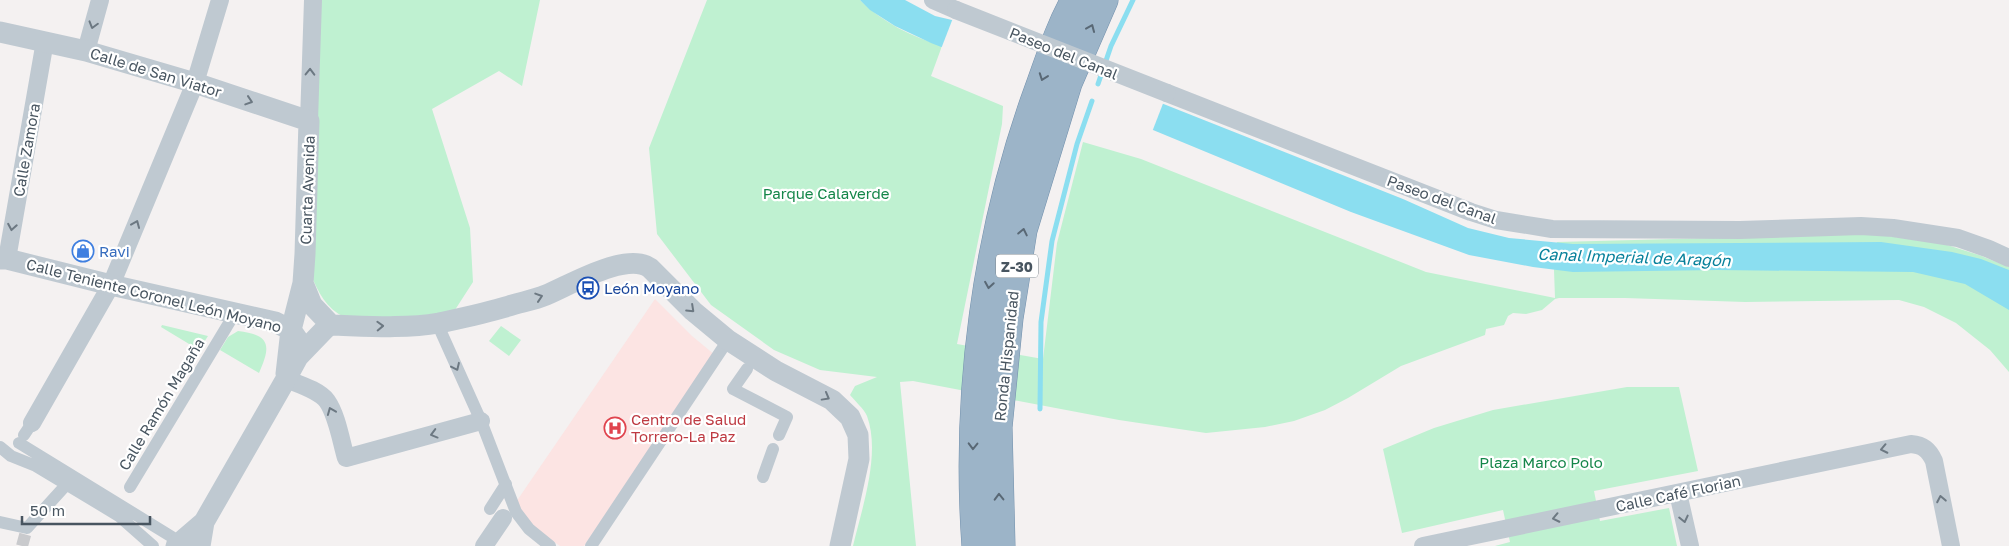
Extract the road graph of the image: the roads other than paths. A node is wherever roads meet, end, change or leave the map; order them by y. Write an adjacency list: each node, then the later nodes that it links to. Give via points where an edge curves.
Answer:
1 (100, 0): 9 (street, one-way to 9)
2 (220, 0): 10 (street)
3 (312, 0): 11 (street, Cuarta Avenida, one-way to 3)
4 (933, 0): 12 (street, Paseo del Canal, bridge, via 1471,212 1512,223 1552,229 1893,228 1958,238)
5 (1075, 0): 44 (highway, Ronda Hispanidad / Z-30, one-way to 44, via 1027,122 998,226 984,318 974,420 972,498)
6 (1104, 0): 45 (highway, Ronda Hispanidad / Z-30, one-way to 6, via 998,427 1009,318 1023,230 1068,83)
7 (0, 32): 8 (street, Calle de San Viator)
8 (45, 41): 9 (street, Calle de San Viator); 13 (street, Calle Zamora, one-way to 13)
9 (86, 51): 10 (street, Calle de San Viator)
10 (195, 83): 11 (street, Calle de San Viator, one-way to 11); 15 (street, one-way to 10)
11 (309, 121): 14 (street, Cuarta Avenida)
12 (2009, 258)
13 (3, 259): 15 (street, Calle Teniente Coronel León Moyano)
14 (303, 283): 18 (street, via 312,305); 19 (street, Cuarta Avenida)
15 (111, 285): 16 (street, Calle Teniente Coronel León Moyano); 25 (street)
16 (235, 313): 19 (street, Calle Teniente Coronel León Moyano, via 275,322); 32 (street, Calle Ramón Magaña)
17 (437, 323): 18 (street, one-way to 17, via 376,327); 20 (street, one-way to 20, via 541,297 617,265 642,264); 24 (street, one-way to 24)
18 (331, 325): 21 (street)
19 (291, 330): 21 (street, Calle Teniente Coronel León Moyano, via 300,344); 23 (street, Cuarta Avenida)
20 (728, 340): 42 (street); 43 (street, one-way to 43, via 776,371 832,400 855,426 859,459)
21 (298, 358): 23 (street, Cuarta Avenida)
22 (747, 369): 26 (street, via 733,389 787,417)
23 (286, 379): 24 (street, one-way to 23, via 346,458 327,400); 36 (street, Cuarta Avenida)
24 (481, 421): 30 (street)
25 (25, 434): 37 (street)
26 (778, 435)
27 (0, 447): 31 (street)
28 (773, 449): 29 (street)
29 (763, 477)
30 (506, 484): 34 (street); 41 (street, via 516,512 529,529)
31 (66, 485): 35 (street, via 27,528); 38 (street, via 128,522)
32 (130, 487)
33 (1678, 493): 46 (street, Calle Café Florian, one-way to 46); 47 (street, one-way to 47); 48 (street, Calle Café Florian, one-way to 33, via 1934,461 1924,447 1911,444)
34 (496, 514): 40 (street)
35 (0, 522)
36 (204, 522): 37 (street, Cuarta Avenida); 39 (street, Cuarta Avenida)
37 (174, 541)
38 (153, 546)
39 (200, 546)
40 (484, 546)
41 (550, 546)
42 (591, 546)
43 (840, 546)
44 (976, 546)
45 (1002, 546)
46 (1426, 546)
47 (1690, 546)
48 (1951, 546)

